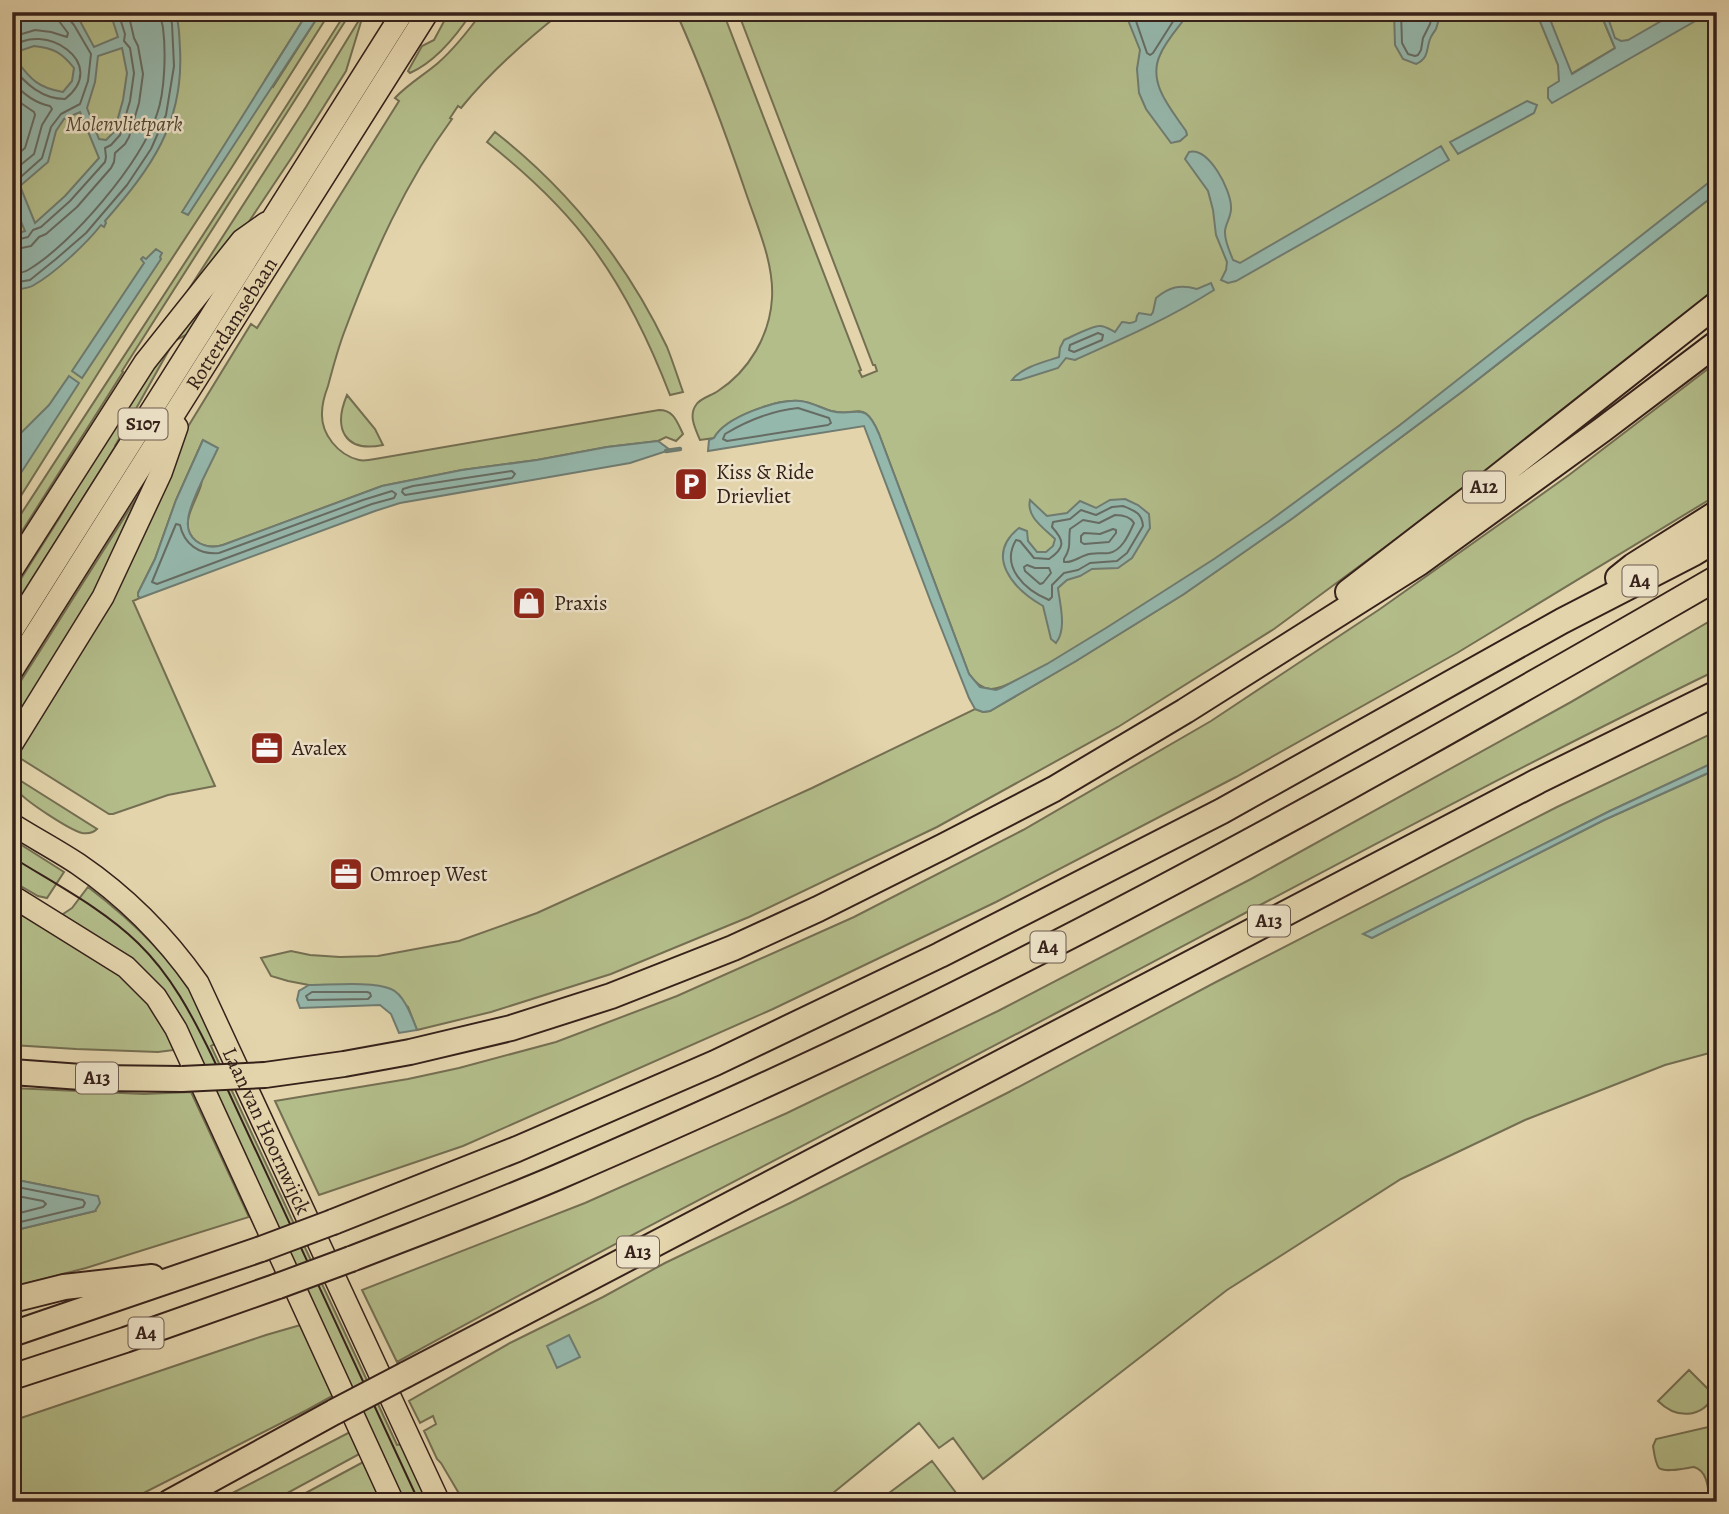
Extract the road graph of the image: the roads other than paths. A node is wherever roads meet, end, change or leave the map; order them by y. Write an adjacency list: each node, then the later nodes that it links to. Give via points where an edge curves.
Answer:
1 (403, 12): 3 (main road, Rotterdamsebaan / S107)
2 (428, 12): 6 (main road, Rotterdamsebaan / S107)
3 (275, 217): 9 (main road, S107, via 242,240 145,362); 12 (main road, Rotterdamsebaan / S107)
4 (1717, 304): 13 (highway, A12)
5 (1717, 343): 13 (highway, A13, via 1419,563)
6 (190, 391): 14 (main road, Rotterdamsebaan / S107); 18 (main road, S107, via 161,473 103,597)
7 (1717, 513): 11 (highway, via 1633,566)
8 (1717, 539): 11 (highway, A4)
9 (12, 570)
10 (1717, 578): 25 (highway, A4, bridge, via 1177,881 766,1085 555,1178 351,1259)
11 (1562, 621): 22 (highway, A4, bridge, via 1222,811 715,1063 517,1149)
12 (12, 631)
13 (1250, 669): 21 (highway, A13, bridge, via 1054,789 944,846 733,948 611,996 512,1028 410,1052 265,1075 95,1078)
14 (12, 671)
15 (1717, 693): 17 (highway, A13)
16 (1717, 701): 17 (highway, A13)
17 (1669, 716): 26 (highway, A13, bridge, via 1476,813)
18 (12, 744)
19 (12, 824): 28 (main road, Laan van Hoornwijck, via 121,896 164,938 198,983)
20 (12, 896): 27 (main road, Laan van Hoornwijck, via 126,967 164,1008)
21 (12, 1072)
22 (198, 1272): 23 (highway, A4, via 64,1287); 24 (highway, A4)
23 (12, 1300)
24 (12, 1334)
25 (12, 1377)
26 (170, 1502)
27 (393, 1502)
28 (439, 1502)

